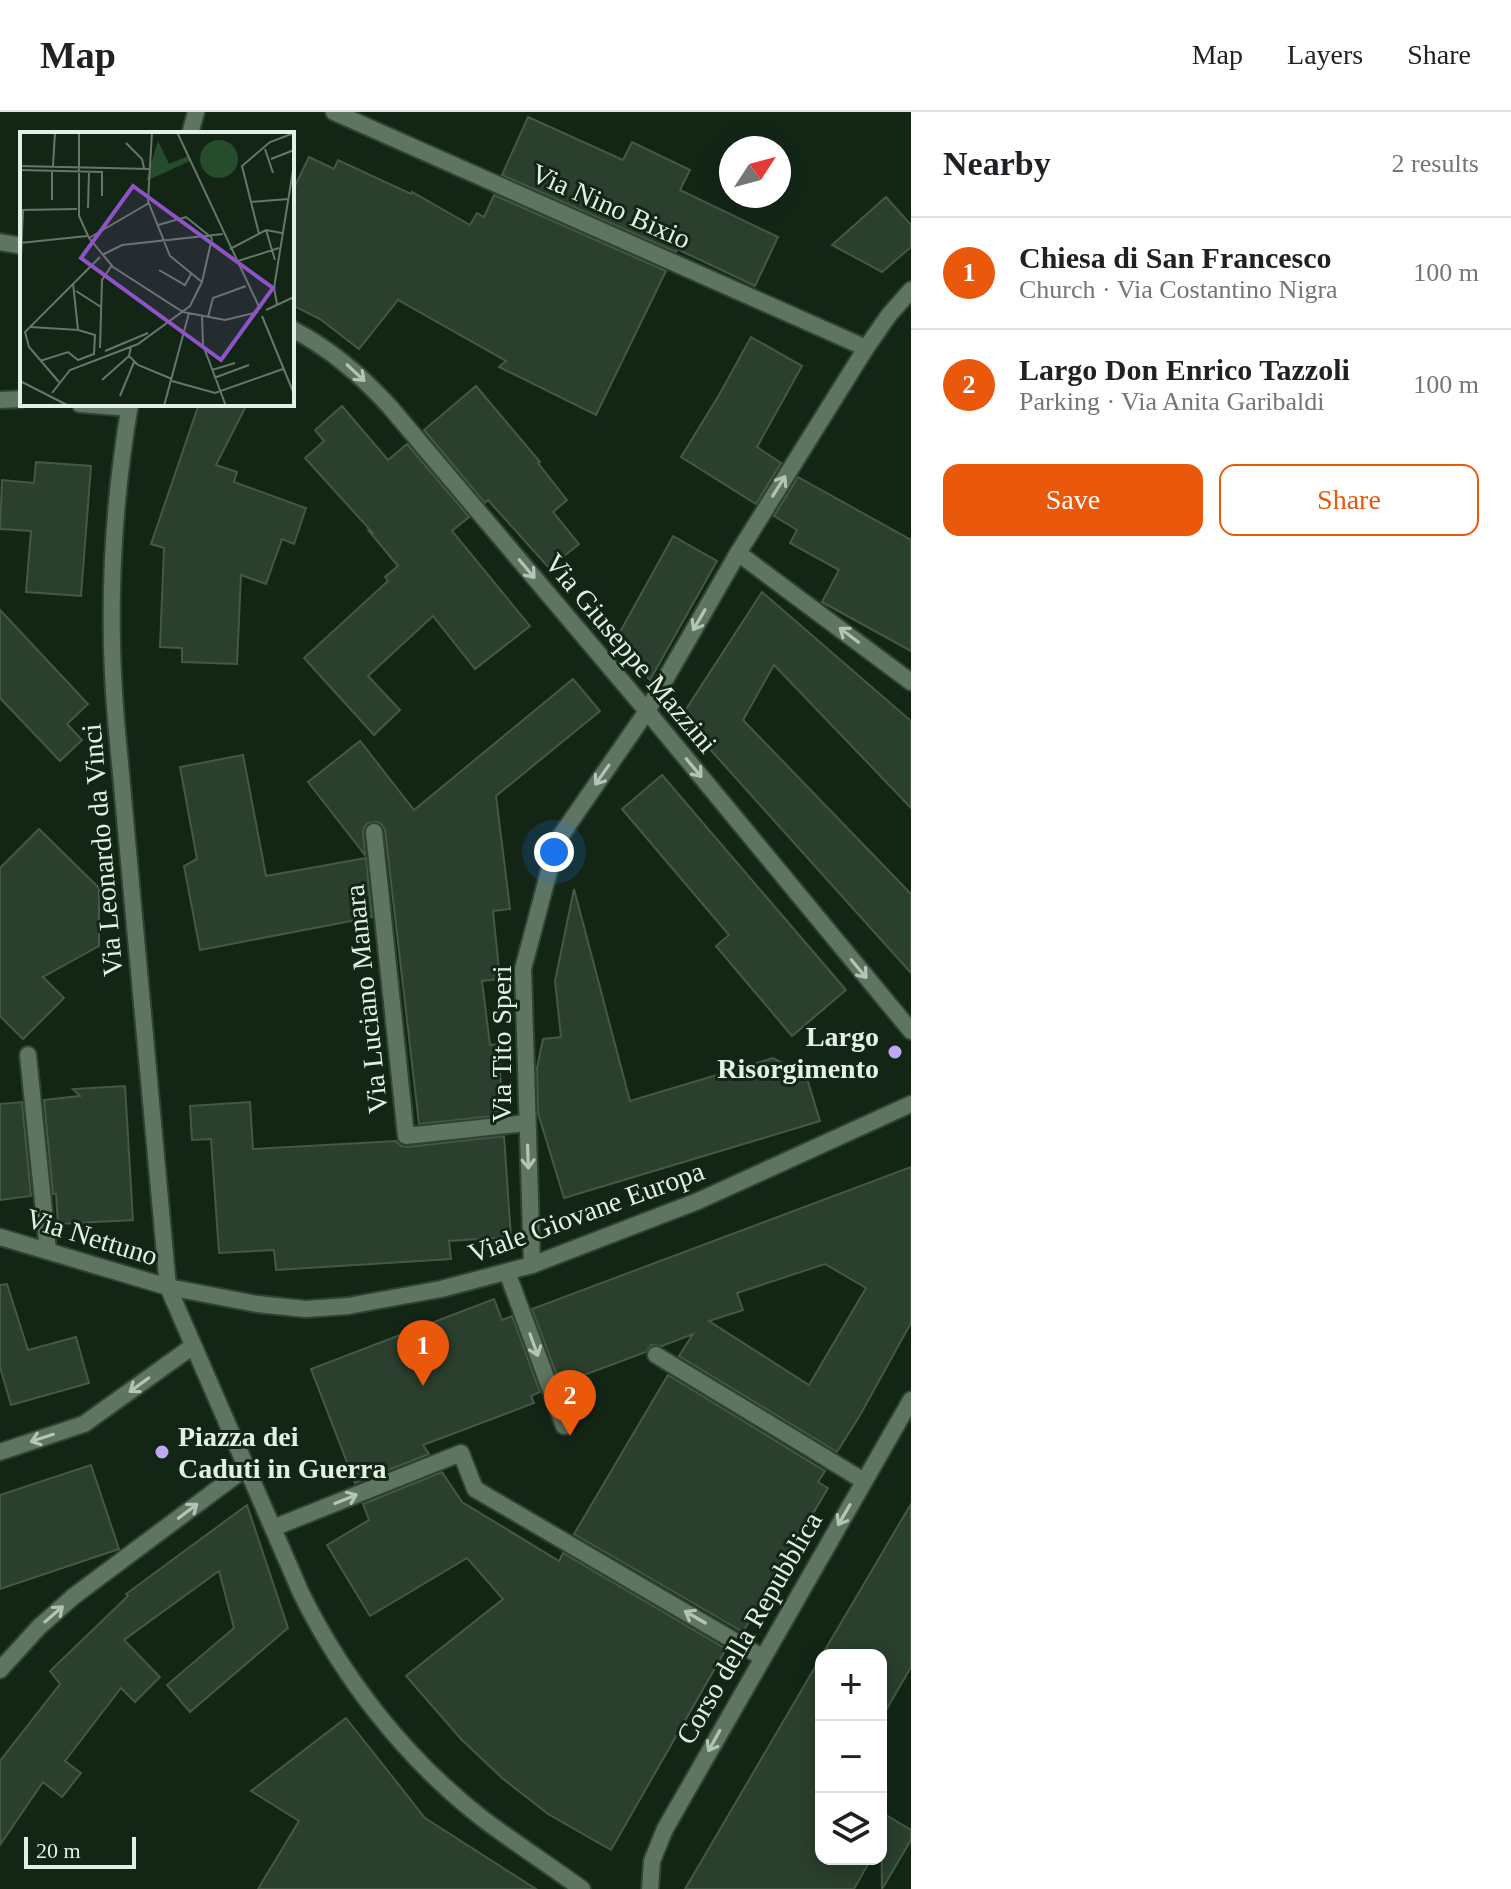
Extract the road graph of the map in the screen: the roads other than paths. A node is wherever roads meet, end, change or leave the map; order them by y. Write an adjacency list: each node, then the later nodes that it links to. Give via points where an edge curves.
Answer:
1 (196, 112): 3 (street)
2 (334, 112): 8 (street, Via Nino Bixio)
3 (191, 132)
4 (0, 242): 5 (street)
5 (20, 246)
6 (911, 290): 8 (street, Via Tito Speri)
7 (294, 330): 14 (street, Via Giuseppe Mazzini, one-way to 14, via 345,362 383,399)
8 (866, 348): 12 (street, Via Tito Speri, one-way to 8)
9 (20, 399): 10 (street)
10 (0, 400)
11 (130, 406): 24 (street, Via Leonardo da Vinci, via 110,613)
12 (738, 553): 13 (street, one-way to 12); 14 (street, Via Tito Speri, one-way to 14)
13 (911, 682)
14 (647, 711): 16 (street, Via Giuseppe Mazzini, one-way to 16); 19 (street, Via Tito Speri, one-way to 19, via 557,841 523,969)
15 (374, 832): 19 (street, Via Luciano Manara, via 406,1136)
16 (911, 1031)
17 (28, 1055): 21 (street)
18 (911, 1104): 22 (street, Viale Giovane Europa, via 698,1201)
19 (527, 1123): 22 (street, Via Tito Speri, one-way to 22)
20 (0, 1237): 21 (street, Via Nettuno)
21 (48, 1251): 24 (street, Via Nettuno)
22 (532, 1265): 23 (street, Viale Giovane Europa)
23 (507, 1272): 24 (street, Viale Giovane Europa, via 419,1294 320,1309 257,1304); 29 (street, one-way to 29)
24 (168, 1287): 25 (street)
25 (193, 1346): 30 (street, one-way to 30, via 84,1424); 31 (street)
26 (656, 1355): 32 (street)
27 (911, 1400): 28 (street, Corso della Repubblica)
28 (905, 1424): 32 (street, Corso della Repubblica)
29 (564, 1426)
30 (0, 1452)
31 (247, 1467): 33 (street); 35 (street, one-way to 31, via 54,1613)
32 (864, 1481): 34 (street, Corso della Repubblica, one-way to 34)
33 (273, 1528): 34 (street, via 461,1453 475,1489); 36 (street, via 323,1636 361,1694 401,1741 481,1818)
34 (762, 1657): 37 (street, Corso della Repubblica, one-way to 37, via 657,1845)
35 (0, 1670)
36 (582, 1889)
37 (650, 1889)

